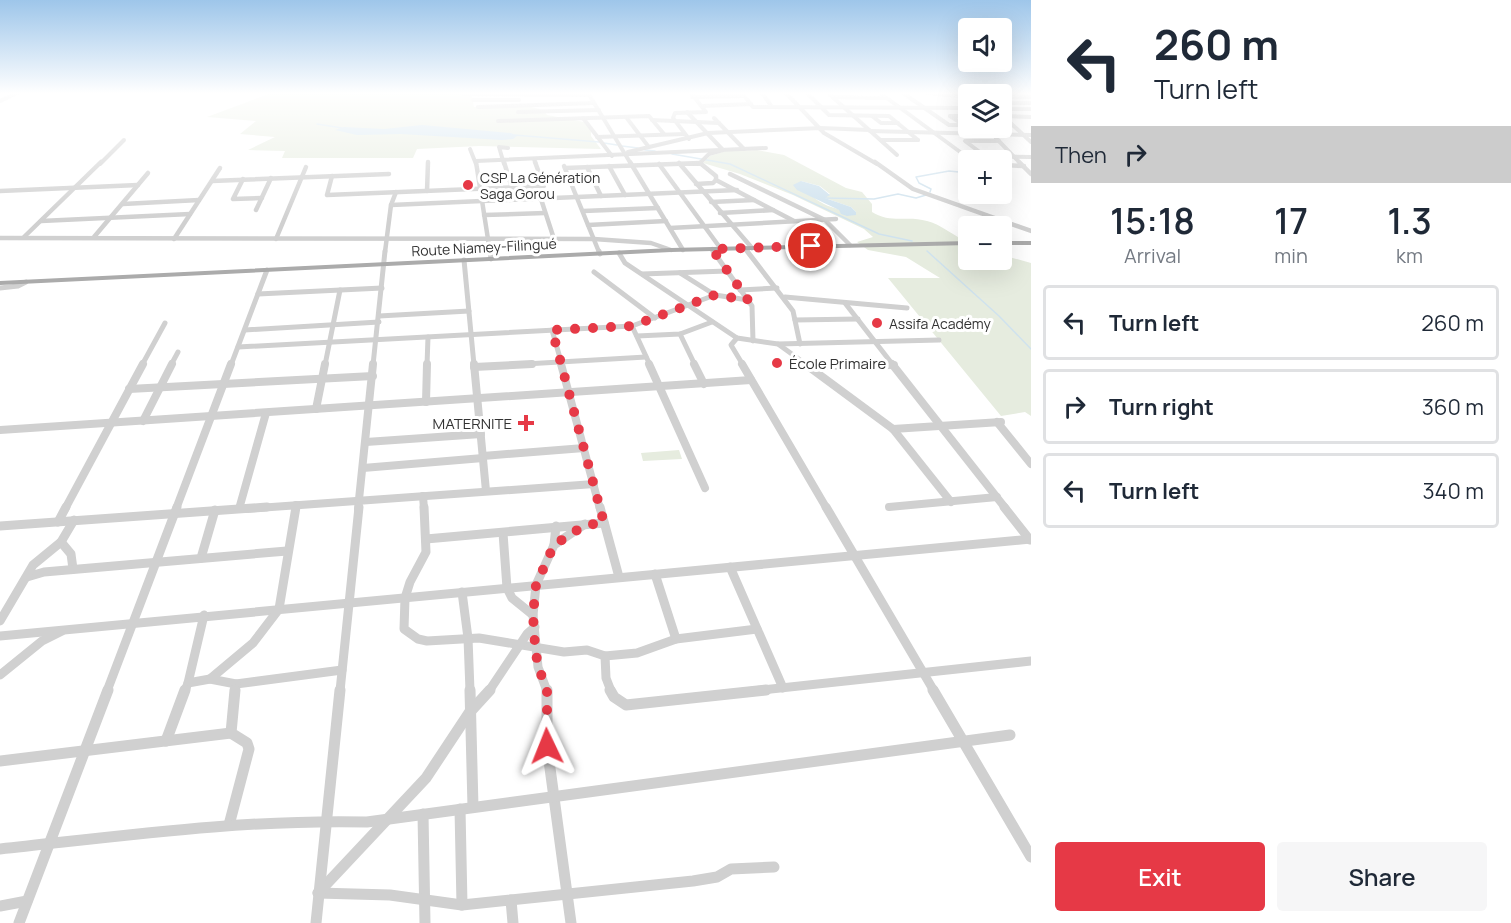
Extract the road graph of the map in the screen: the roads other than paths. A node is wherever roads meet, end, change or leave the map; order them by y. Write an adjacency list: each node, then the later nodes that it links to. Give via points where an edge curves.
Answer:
1 (613, 136): 12 (street)
2 (614, 136): 26 (street)
3 (641, 136): 18 (street)
4 (685, 136): 14 (street)
5 (699, 136): 14 (street)
6 (711, 136): 23 (street)
7 (732, 136): 22 (street)
8 (830, 136): 100 (street, via 913,189)
9 (876, 136): 15 (street)
10 (913, 136): 15 (street, via 918,140)
11 (938, 136): 25 (street)
12 (597, 137): 28 (street)
13 (997, 138): 17 (street)
14 (688, 140): 18 (street)
15 (880, 140): 27 (street)
16 (124, 141): 61 (street)
17 (999, 141): 24 (street, via 965,141); 30 (street)
18 (648, 146): 26 (street)
19 (508, 148): 34 (street, via 499,147)
20 (766, 148): 22 (street)
21 (470, 149): 35 (street)
22 (744, 149): 23 (street)
23 (723, 150): 26 (street); 37 (street, via 709,154)
24 (978, 150)
25 (958, 151)
26 (626, 155): 28 (street); 40 (street)
27 (897, 155)
28 (612, 156): 32 (street)
29 (1012, 157): 30 (street)
30 (1015, 157): 31 (street); 43 (street)
31 (1031, 157)
32 (561, 158): 33 (street); 48 (street)
33 (534, 159): 34 (street); 62 (street, via 544,186)
34 (503, 160): 35 (street); 62 (street)
35 (476, 161): 63 (street)
36 (428, 162): 66 (street)
37 (700, 163): 39 (street); 58 (street)
38 (659, 164): 39 (street); 40 (street); 69 (street)
39 (680, 164): 59 (street)
40 (632, 165): 42 (street); 70 (street)
41 (1012, 165): 43 (street)
42 (609, 166): 45 (street); 71 (street)
43 (1024, 166): 46 (street); 52 (street)
44 (306, 167): 54 (street)
45 (587, 167): 48 (street); 72 (street)
46 (1031, 167)
47 (220, 168): 57 (street)
48 (565, 168): 73 (street)
49 (148, 173): 60 (street)
50 (389, 174): 53 (street)
51 (730, 174): 92 (street)
52 (1031, 174)
53 (332, 176): 54 (street); 68 (street, via 327,195)
54 (302, 177): 55 (street); 105 (street)
55 (271, 178): 56 (street); 74 (street)
56 (243, 179): 57 (street); 74 (street, via 233,199)
57 (212, 180): 76 (street)
58 (716, 180): 59 (street); 64 (street)
59 (696, 184): 67 (street)
60 (138, 185): 61 (street); 80 (street)
61 (75, 188): 65 (street); 93 (street)
62 (512, 188): 63 (street)
63 (481, 189): 66 (street); 78 (street)
64 (737, 190): 67 (street); 77 (street)
65 (0, 191)
66 (428, 191): 68 (street)
67 (702, 191): 69 (street); 79 (street)
68 (396, 192): 81 (street)
69 (679, 192): 70 (street); 98 (street)
70 (649, 194): 71 (street); 82 (street)
71 (625, 195): 72 (street)
72 (601, 196): 73 (street)
73 (577, 197): 75 (street); 85 (street)
74 (262, 198): 83 (street)
75 (541, 199): 78 (street); 86 (street)
76 (199, 200): 80 (street); 88 (street)
77 (756, 200): 79 (street); 84 (street)
78 (482, 201): 81 (street); 89 (street)
79 (711, 202): 87 (street)
80 (123, 204): 90 (street)
81 (391, 205): 106 (street)
82 (658, 208): 85 (street); 94 (street)
83 (256, 210)
84 (775, 210): 87 (street); 95 (street)
85 (583, 211): 96 (street)
86 (545, 213): 89 (street); 108 (street)
87 (720, 213): 97 (street)
88 (190, 214): 90 (street); 104 (street)
89 (484, 215): 107 (street)
90 (111, 217): 93 (street); 102 (street)
91 (837, 219): 92 (street)
92 (825, 220): 95 (street); 113 (street)
93 (41, 221): 101 (street)
94 (666, 221): 96 (street); 99 (street)
95 (794, 221): 97 (street)
96 (588, 225): 109 (street)
97 (730, 225): 98 (street); 114 (street)
98 (704, 226): 99 (street); 116 (street)
99 (670, 228): 118 (street)
100 (1031, 231)
101 (24, 237): 102 (street); 103 (street)
102 (94, 237): 104 (street)
103 (0, 238)
104 (174, 239): 105 (street)
105 (276, 239): 106 (street)
106 (387, 239): 107 (street); 123 (street)
107 (488, 239): 108 (street); 121 (street)
108 (554, 239): 109 (street)
109 (594, 239): 117 (street, via 651,243); 120 (street)
110 (958, 243): 113 (main road, Route Niamey-Filingué)
111 (1012, 243): 112 (main road)
112 (1031, 243)
113 (850, 245): 114 (main road, Route Niamey-Filingué)
114 (748, 248): 116 (main road, Route Niamey-Filingué); 133 (street)
115 (712, 249): 116 (main road, Route Niamey-Filingué); 118 (main road, Route Niamey-Filingué); 125 (street)
116 (721, 249)
117 (671, 250): 118 (main road, Route Niamey-Filingué); 119 (main road, Route Niamey-Filingué)
118 (683, 250)
119 (619, 253): 120 (main road, Route Niamey-Filingué); 128 (street, via 625,263)
120 (600, 254): 121 (main road, Route Niamey-Filingué)
121 (490, 259): 122 (main road, Route Niamey-Filingué)
122 (464, 260): 123 (main road, Route Niamey-Filingué); 143 (street)
123 (385, 264): 124 (main road, Route Niamey-Filingué); 132 (street)
124 (267, 270): 129 (main road, Route Niamey-Filingué); 136 (street)
125 (727, 271): 127 (street); 135 (street)
126 (594, 272): 144 (street)
127 (679, 273): 128 (street); 137 (street)
128 (642, 274): 141 (street)
129 (26, 282): 130 (main road, Route Niamey-Filingué); 131 (street)
130 (0, 283)
131 (0, 288)
132 (382, 288): 134 (street); 145 (street)
133 (777, 288): 135 (street); 138 (street)
134 (340, 290): 136 (street); 150 (street)
135 (740, 290): 139 (street)
136 (258, 294): 152 (street)
137 (715, 295): 139 (street); 141 (street)
138 (785, 297): 140 (street); 147 (street)
139 (748, 300): 161 (street, via 752,306)
140 (845, 303): 142 (street); 146 (street)
141 (688, 305): 144 (street); 148 (street)
142 (907, 308)
143 (469, 311): 145 (street); 155 (street)
144 (655, 318): 151 (street)
145 (379, 319): 150 (street); 159 (street)
146 (858, 319): 147 (street); 163 (street)
147 (795, 320): 165 (street)
148 (712, 322): 154 (street); 158 (street)
149 (165, 323): 180 (street)
150 (333, 325): 152 (street); 162 (street)
151 (632, 326): 153 (street); 156 (street)
152 (245, 330): 166 (street)
153 (552, 330): 155 (street); 169 (street)
154 (680, 334): 156 (street); 177 (street)
155 (471, 335): 157 (street); 172 (street)
156 (637, 336): 168 (street)
157 (428, 337): 159 (street); 183 (street)
158 (737, 338): 161 (street); 175 (street, via 731,345)
159 (377, 340): 162 (street); 173 (street)
160 (939, 340): 163 (street)
161 (753, 341): 164 (street)
162 (330, 342): 166 (street); 174 (street)
163 (876, 342): 165 (street); 170 (street)
164 (778, 344): 165 (street); 171 (street)
165 (800, 344)
166 (238, 347): 176 (street)
167 (178, 352): 178 (street)
168 (646, 357): 169 (street); 179 (street)
169 (561, 362): 172 (street); 181 (street)
170 (894, 365): 171 (street); 190 (street)
171 (807, 366): 191 (street)
172 (474, 367): 182 (street)
173 (373, 376): 174 (street); 184 (street)
174 (322, 379): 176 (street); 185 (street)
175 (752, 380): 177 (street); 223 (street)
176 (224, 384): 178 (street); 187 (street)
177 (704, 384): 179 (street)
178 (160, 387): 180 (street); 188 (street)
179 (659, 387): 181 (street); 200 (street)
180 (129, 388): 189 (street)
181 (569, 393): 182 (street); 195 (street)
182 (477, 399): 183 (street); 193 (street)
183 (426, 402): 184 (street)
184 (370, 406): 185 (street); 194 (street)
185 (316, 409): 186 (street)
186 (266, 413): 187 (street); 208 (street)
187 (212, 416): 188 (street); 210 (street)
188 (143, 421): 189 (street)
189 (111, 423): 192 (street); 212 (street)
190 (941, 426): 191 (street); 197 (street, via 999,422); 203 (street)
191 (893, 429): 205 (street)
192 (0, 430)
193 (481, 434): 194 (street); 196 (street)
194 (366, 442): 198 (street)
195 (584, 448): 196 (street); 199 (street)
196 (483, 457): 198 (street); 201 (street)
197 (1031, 464)
198 (363, 468): 204 (street)
199 (594, 484): 201 (street); 213 (street)
200 (705, 488)
201 (486, 491): 202 (street)
202 (423, 496): 204 (street); 218 (street)
203 (997, 497): 205 (street); 219 (street)
204 (360, 500): 206 (street); 235 (street)
205 (951, 502): 207 (street)
206 (296, 505): 208 (street); 222 (street)
207 (889, 507)
208 (239, 509): 209 (street)
209 (215, 510): 210 (street); 224 (street)
210 (175, 513): 211 (street); 225 (street)
211 (74, 520): 212 (street); 220 (street)
212 (58, 522): 215 (street)
213 (604, 523): 214 (street); 230 (street)
214 (585, 525): 216 (street); 221 (street)
215 (0, 526)
216 (556, 526): 217 (street); 221 (street)
217 (503, 533): 218 (street); 232 (street)
218 (426, 539): 234 (street, via 426,552)
219 (1030, 540): 223 (street)
220 (61, 543): 227 (street, via 69,548); 229 (street, via 33,565)
221 (554, 545): 231 (street)
222 (287, 551): 224 (street); 236 (street)
223 (854, 555): 226 (street); 251 (street)
224 (201, 558): 225 (street)
225 (157, 561): 227 (street); 240 (street)
226 (730, 567): 228 (street); 242 (street)
227 (73, 569): 229 (street)
228 (655, 574): 230 (street); 245 (street)
229 (27, 577): 238 (street)
230 (619, 577): 231 (street)
231 (536, 585): 232 (street); 239 (street)
232 (507, 588): 233 (street); 239 (street)
233 (462, 592): 234 (street); 244 (street)
234 (405, 598): 235 (street); 244 (street, via 404,629 409,633 427,641)
235 (349, 602): 236 (street); 250 (street)
236 (279, 609): 237 (street); 253 (street, via 253,643)
237 (204, 615): 240 (street); 254 (street)
238 (0, 621)
239 (534, 621): 246 (street); 247 (street)
240 (133, 622): 241 (street); 262 (street)
241 (66, 629): 243 (street); 252 (street, via 42,641)
242 (757, 629): 245 (street); 256 (street)
243 (0, 636)
244 (468, 638): 246 (street); 257 (street)
245 (676, 639): 248 (street, via 637,653)
246 (520, 644): 247 (street); 257 (street, via 492,688)
247 (535, 646): 248 (street, via 564,652 587,650); 264 (street, via 547,689)
248 (605, 656): 256 (street, via 607,685 613,697 626,705)
249 (1031, 661): 251 (street)
250 (342, 670): 255 (street); 268 (street)
251 (923, 673): 256 (street); 260 (street)
252 (0, 675)
253 (210, 679): 254 (street); 255 (street)
254 (188, 683): 261 (street)
255 (236, 684): 258 (street)
256 (783, 688)
257 (469, 713): 265 (street); 267 (street, via 426,778)
258 (231, 733): 261 (street); 269 (street, via 247,743 249,749)
259 (1010, 735): 260 (street)
260 (962, 740): 264 (street); 272 (street)
261 (166, 741): 262 (street)
262 (84, 751): 263 (street); 270 (street)
263 (0, 761)
264 (552, 796): 265 (street); 275 (street)
265 (466, 808): 266 (street); 279 (street)
266 (423, 814): 267 (street); 276 (street)
267 (387, 819): 268 (street); 274 (street)
268 (325, 820): 269 (street); 274 (street)
269 (229, 825): 270 (street)
270 (49, 844): 271 (street); 278 (street)
271 (0, 849)
272 (1031, 857)
273 (774, 867): 275 (street, via 731,869 717,877 693,881)
274 (318, 893): 276 (street); 282 (street)
275 (568, 894): 277 (street); 285 (street)
276 (425, 897): 279 (street); 283 (street)
277 (511, 900): 279 (street); 284 (street)
278 (27, 901): 280 (street); 281 (street)
279 (462, 905)
280 (0, 906)
281 (19, 923)
282 (316, 923)
283 (424, 923)
284 (513, 923)
285 (571, 923)

